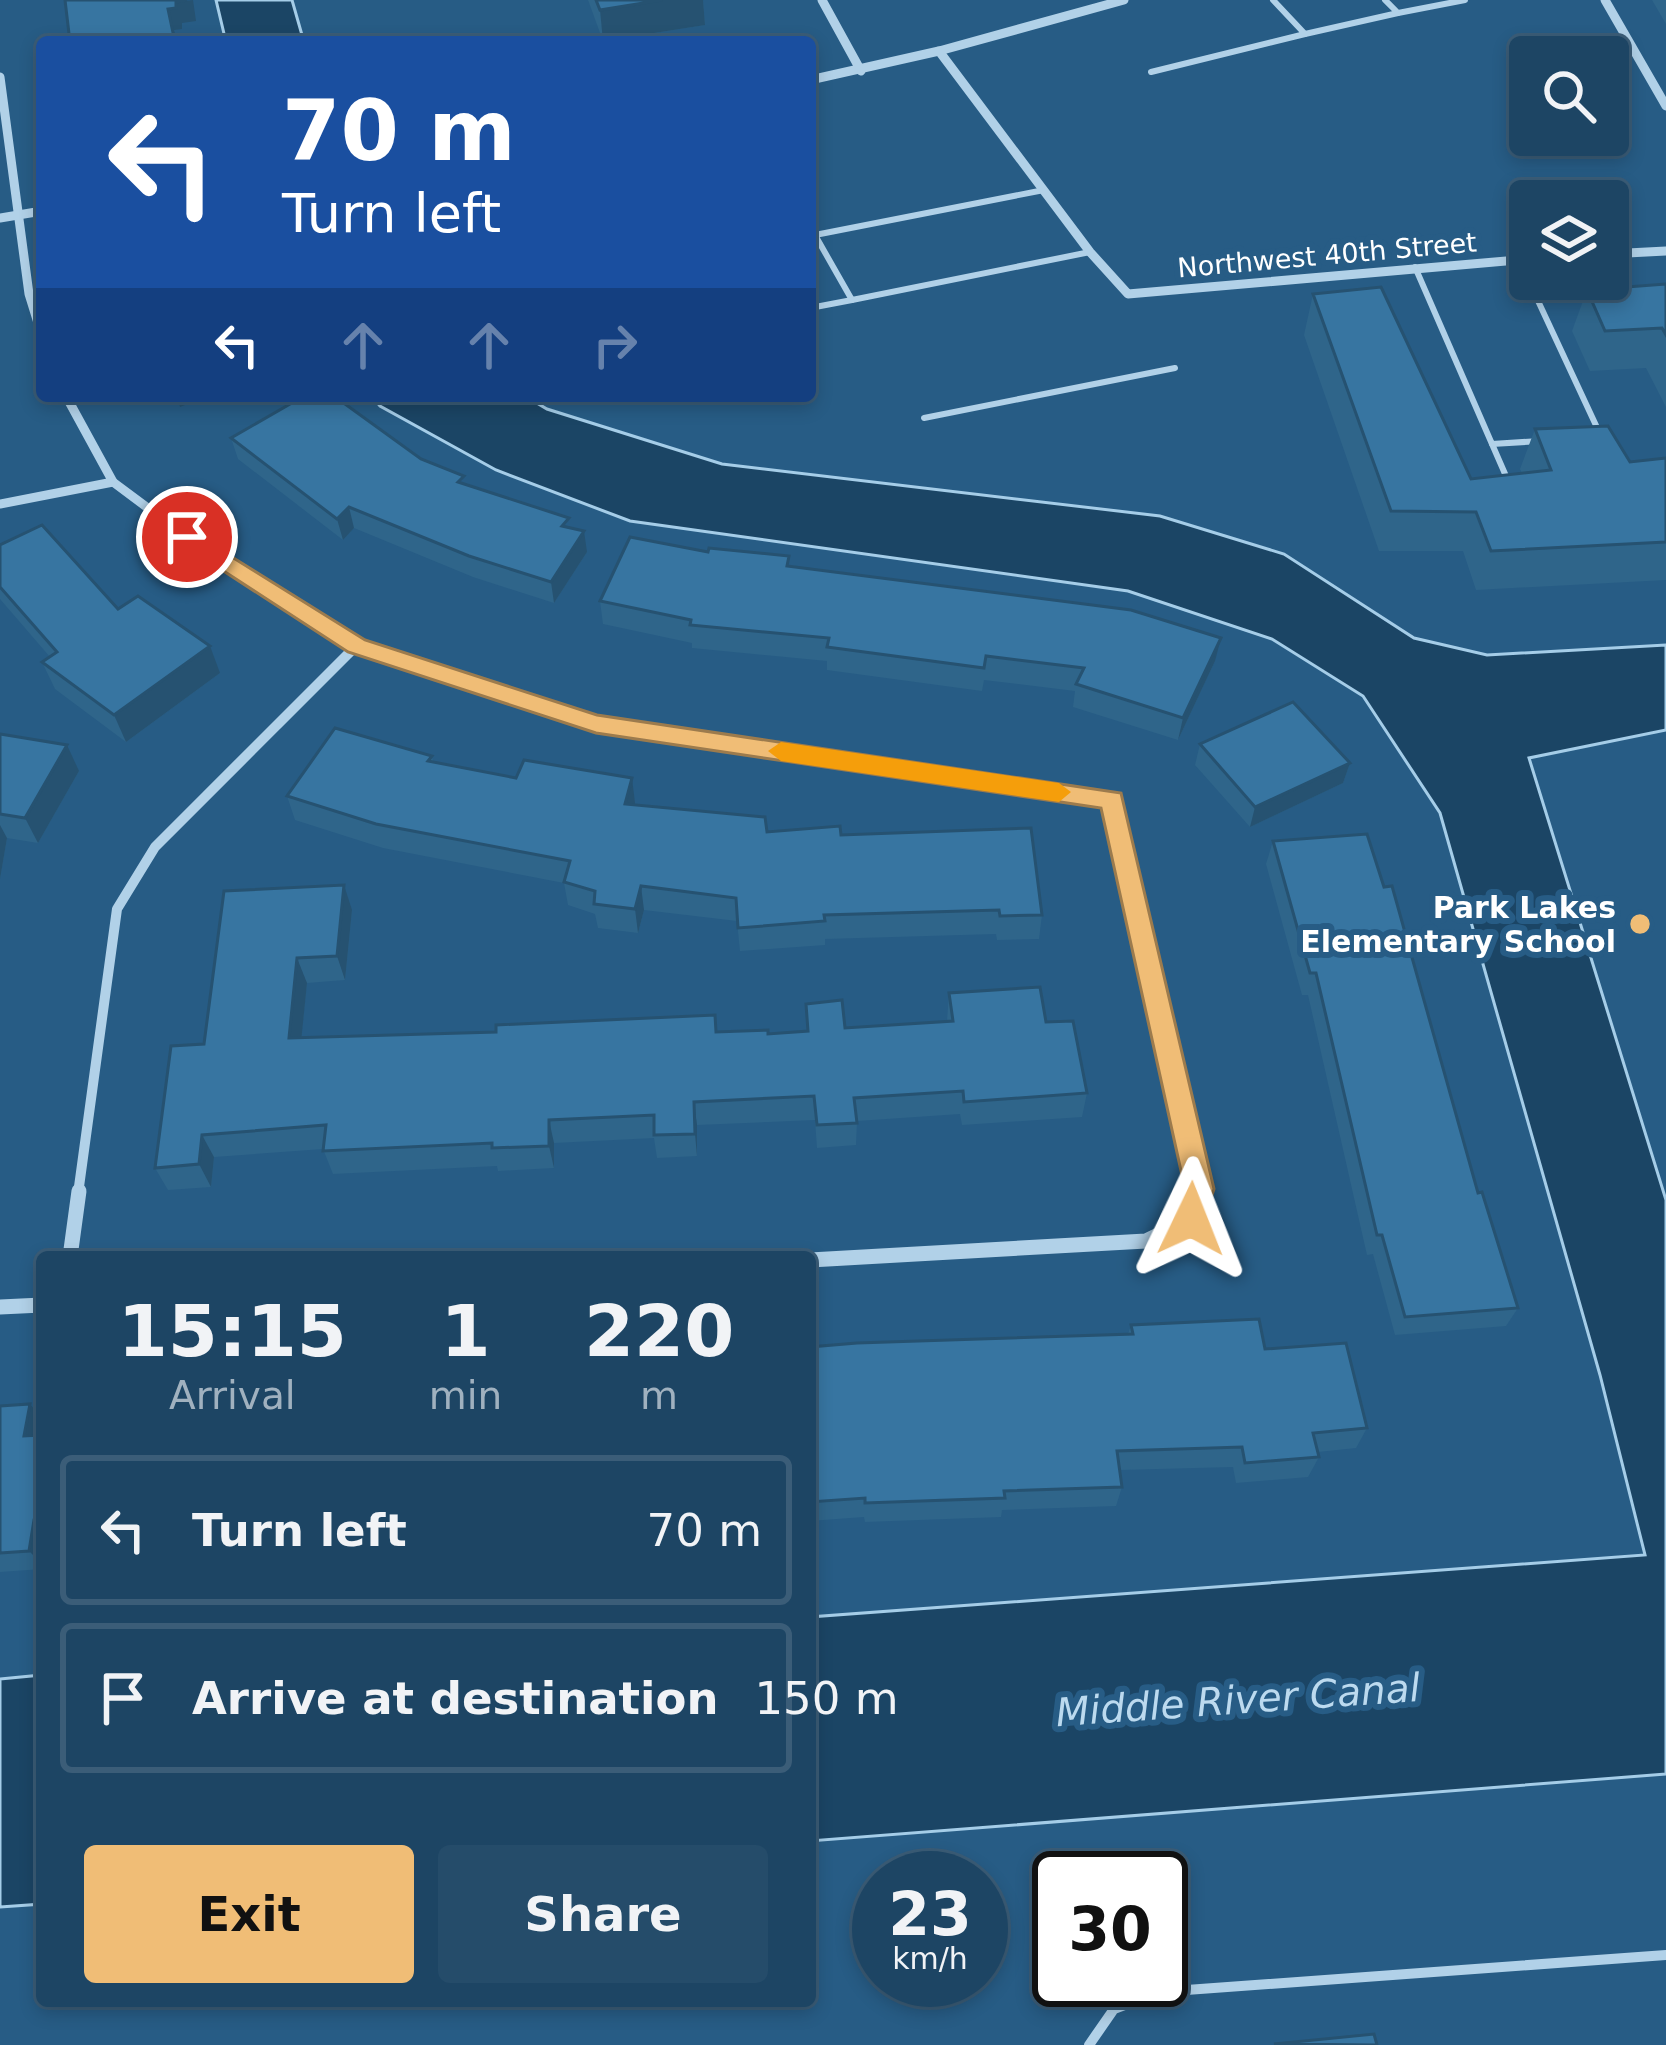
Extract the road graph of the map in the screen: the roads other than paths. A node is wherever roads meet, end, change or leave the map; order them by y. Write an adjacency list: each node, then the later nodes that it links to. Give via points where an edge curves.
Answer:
1 (822, 0): 10 (street)
2 (1124, 0): 9 (street)
3 (1273, 0): 8 (lane)
4 (1385, 0): 7 (lane)
5 (1465, 0): 7 (lane)
6 (1605, 0): 14 (street)
7 (1398, 13): 8 (lane)
8 (1305, 34): 11 (lane)
9 (939, 51): 10 (street); 15 (street)
10 (861, 71): 13 (street)
11 (1151, 72)
12 (0, 77): 17 (street)
13 (816, 79)
14 (1666, 106)
15 (1044, 190): 19 (lane); 22 (street)
16 (36, 212): 17 (street)
17 (17, 215): 18 (street); 29 (street)
18 (0, 218)
19 (816, 235)
20 (816, 242): 26 (lane)
21 (1666, 251): 23 (street)
22 (1090, 252): 25 (street, Northwest 40th Street, via 1128,294); 26 (lane)
23 (1629, 253)
24 (1509, 260): 25 (street, Northwest 40th Street)
25 (1415, 267): 35 (lane)
26 (852, 300): 28 (lane)
27 (1543, 300): 33 (lane, via 1601,437)
28 (816, 307)
29 (36, 316)
30 (1175, 368): 32 (lane)
31 (69, 402): 36 (street)
32 (924, 418)
33 (1580, 439)
34 (1558, 440): 35 (lane)
35 (1492, 444): 37 (lane)
36 (113, 482): 38 (street); 39 (street, via 223,564)
37 (1517, 500)
38 (0, 504)
39 (356, 646): 40 (street, via 155,847 118,909); 41 (street, via 596,724 1112,800 1200,1189 1191,1219 1146,1241)
40 (71, 1251)
41 (816, 1261)
42 (36, 1305): 43 (street)
43 (0, 1307)
44 (1666, 1955): 45 (lane, via 1160,1992 1114,2009)
45 (1089, 2045)

